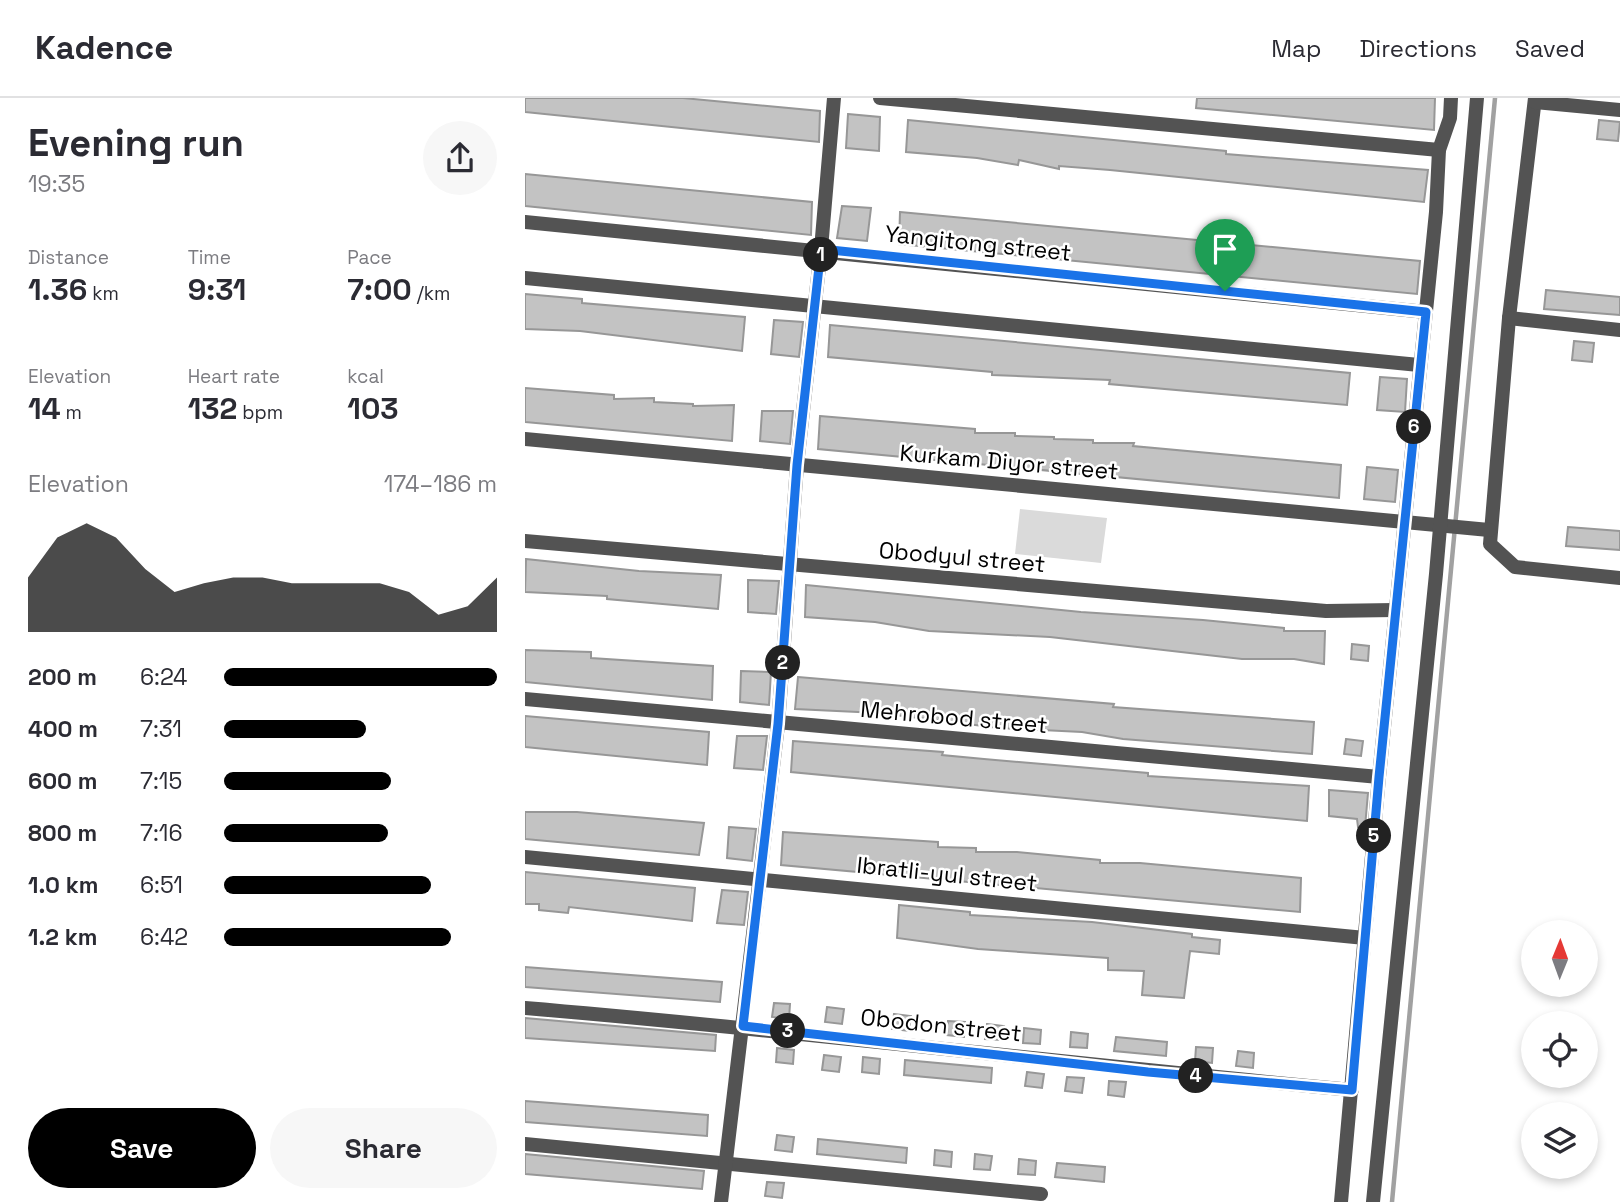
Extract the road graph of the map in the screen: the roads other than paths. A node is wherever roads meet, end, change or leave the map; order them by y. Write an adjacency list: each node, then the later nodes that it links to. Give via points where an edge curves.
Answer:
1 (834, 98): 9 (street)
2 (880, 98): 7 (street)
3 (1451, 98): 7 (street, via 1450,118)
4 (1477, 98): 19 (street)
5 (1535, 100): 6 (street); 13 (street)
6 (1620, 110)
7 (1439, 150): 12 (street)
8 (525, 222): 9 (street, Yangitong street)
9 (821, 249): 11 (street); 12 (street, Yangitong street)
10 (525, 278): 11 (street)
11 (814, 305): 15 (street); 17 (street)
12 (1426, 312): 15 (street)
13 (1509, 318): 14 (street); 20 (street)
14 (1620, 330)
15 (1419, 365): 18 (street)
16 (525, 439): 17 (street, Kurkam Diyor street)
17 (797, 465): 18 (street, Kurkam Diyor street); 22 (street)
18 (1404, 523): 19 (street, Kurkam Diyor street); 24 (street)
19 (1441, 526): 20 (street, Kurkam Diyor street); 39 (street)
20 (1489, 530): 23 (street, via 1490,544 1515,567)
21 (525, 541): 22 (street, Obodyul street)
22 (791, 566): 24 (street, Obodyul street, via 1326,611); 26 (street)
23 (1620, 578)
24 (1395, 610): 27 (street)
25 (525, 699): 26 (street, Mehrobod street)
26 (778, 724): 27 (street, Mehrobod street); 29 (street)
27 (1379, 777): 30 (street)
28 (525, 857): 29 (street, Ibratli-yul street)
29 (760, 879): 30 (street, Ibratli-yul street); 32 (street)
30 (1365, 938): 33 (street)
31 (525, 1008): 32 (street, Obodon street)
32 (743, 1026): 33 (street, Obodon street); 35 (street)
33 (1352, 1090): 38 (street)
34 (525, 1144): 35 (street)
35 (725, 1162): 36 (street); 37 (street)
36 (1041, 1194)
37 (721, 1202)
38 (1341, 1202)
39 (1373, 1202)

